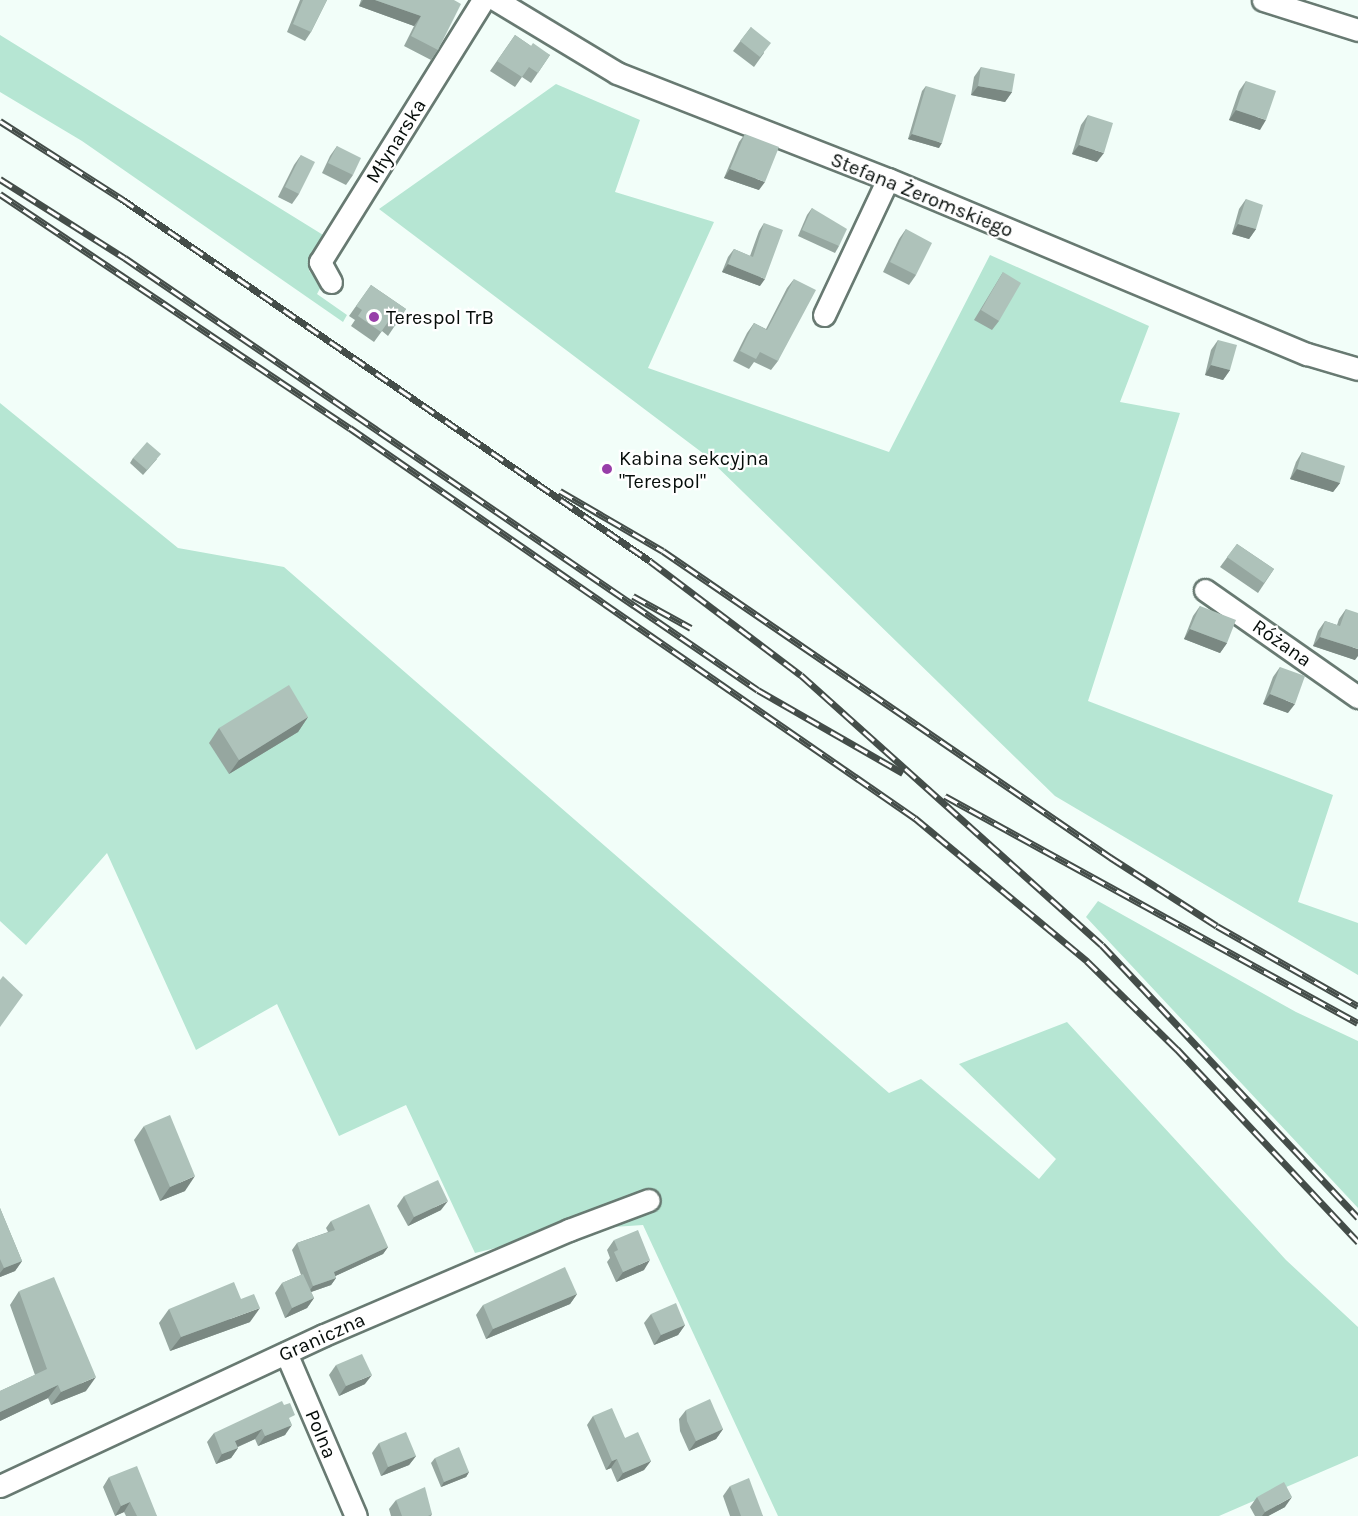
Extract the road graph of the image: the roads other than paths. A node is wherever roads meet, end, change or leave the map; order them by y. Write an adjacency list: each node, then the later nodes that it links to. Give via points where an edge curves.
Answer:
1 (483, 0): 6 (street, Młynarska, via 320,262)
2 (496, 0): 5 (street, Stefana Żeromskiego, via 616,73)
3 (1263, 0): 4 (street)
4 (1358, 30)
5 (888, 179): 7 (street); 8 (street, Stefana Żeromskiego, via 1307,354)
6 (331, 282)
7 (824, 315)
8 (1358, 369)
9 (1205, 590): 10 (street, Różana)
10 (1358, 697)
11 (649, 1200): 12 (street, Graniczna, via 568,1230)
12 (286, 1353): 13 (street, Graniczna); 14 (street, Polna)
13 (0, 1486)
14 (356, 1516)

